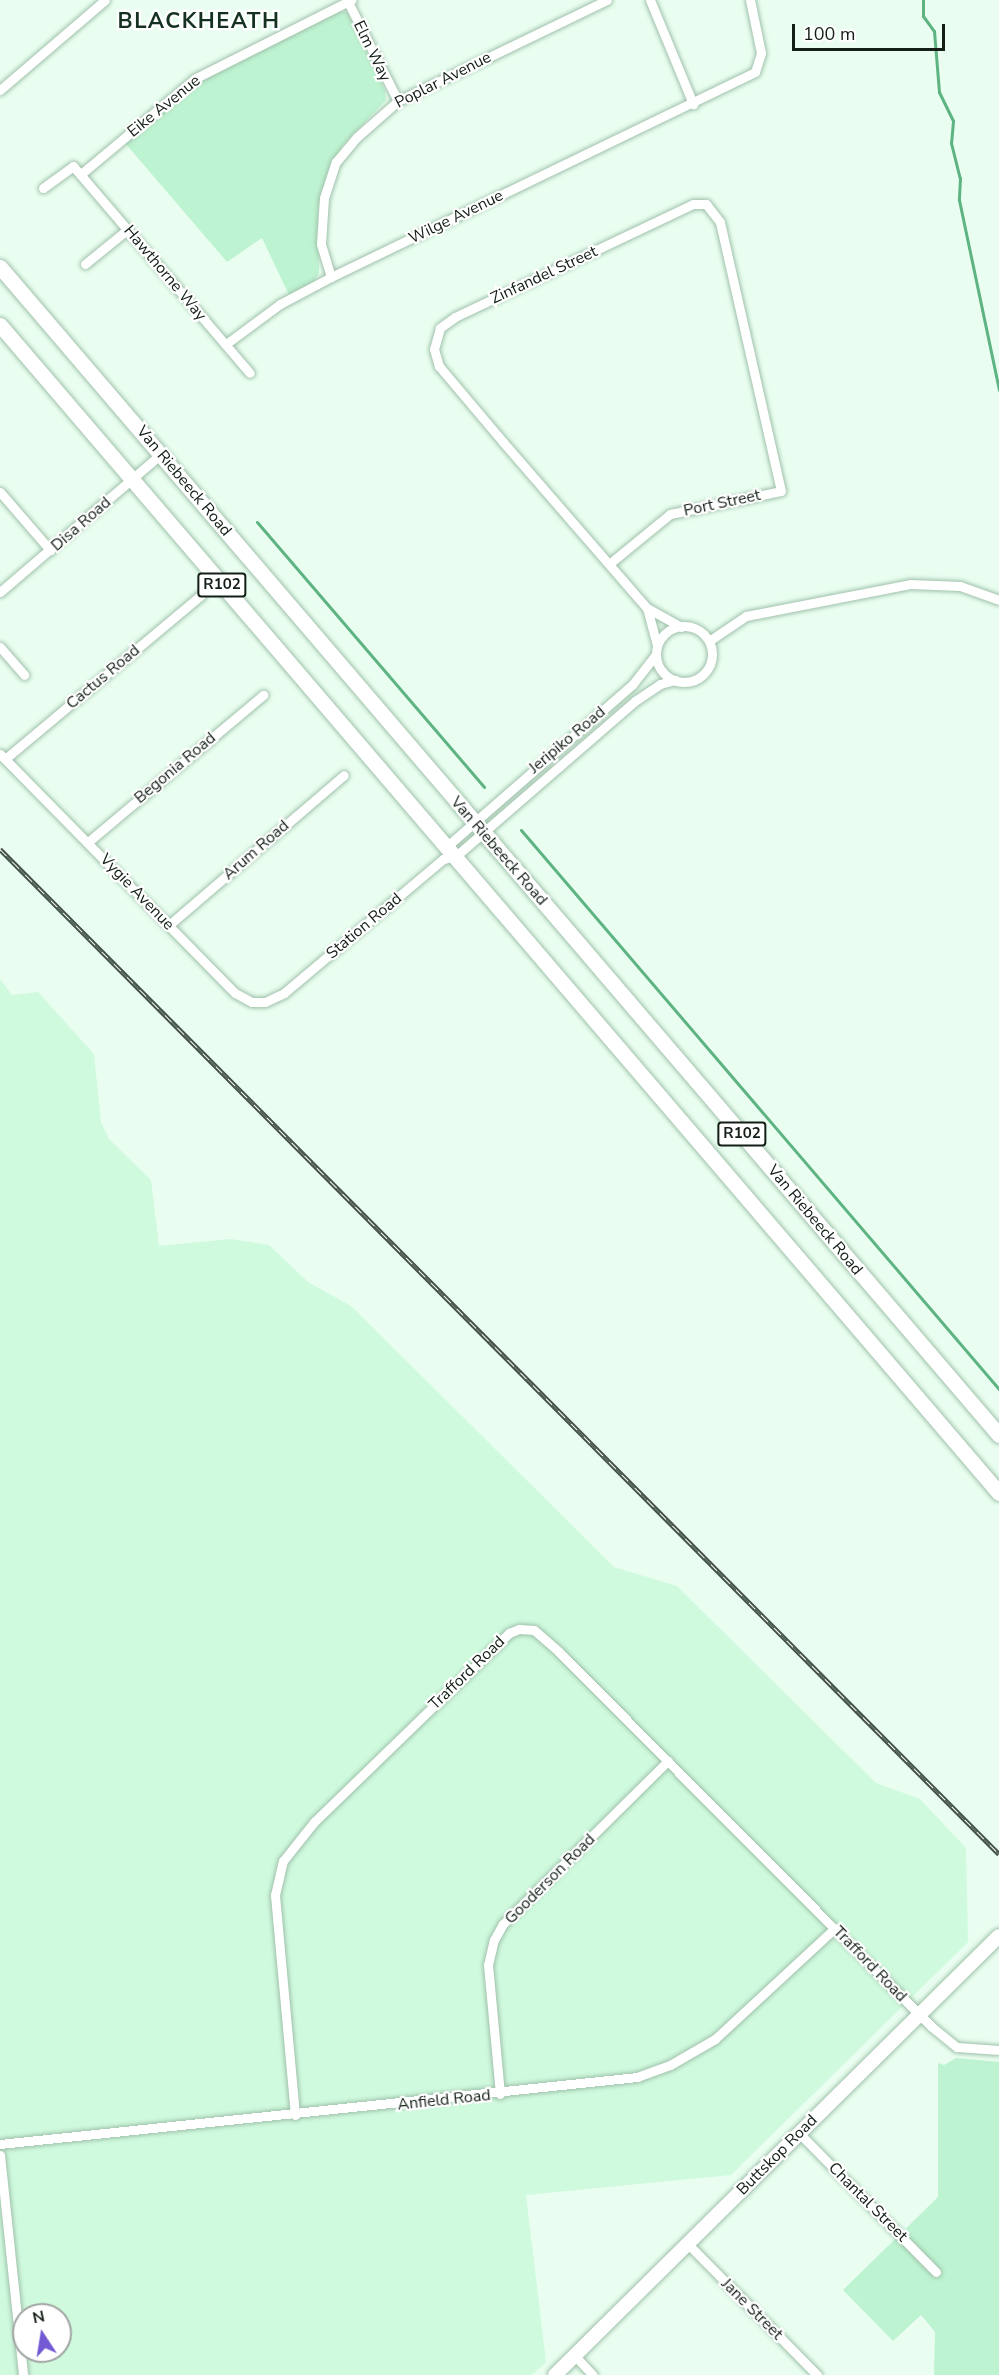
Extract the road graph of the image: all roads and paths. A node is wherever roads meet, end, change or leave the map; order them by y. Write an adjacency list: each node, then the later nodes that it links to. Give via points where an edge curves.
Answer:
1 (105, 0): 6 (street)
2 (349, 0): 7 (street, Elm Way); 9 (street, Eike Avenue, via 196,78)
3 (607, 0): 7 (street, Poplar Avenue)
4 (650, 0): 8 (street)
5 (750, 0): 8 (street, Wilge Avenue, via 760,65 755,72)
6 (0, 90)
7 (398, 101): 14 (street, Poplar Avenue, via 357,136 329,180 321,244)
8 (693, 104): 14 (street, Wilge Avenue)
9 (81, 174): 10 (street, via 72,166); 11 (street, Hawthorne Way)
10 (43, 188)
11 (128, 229): 12 (street); 16 (street, Hawthorne Way)
12 (85, 264)
13 (0, 267): 18 (main road, Van Riebeeck Road / R102)
14 (331, 277): 16 (street, Wilge Avenue, via 280,304)
15 (0, 325): 19 (main road, R102)
16 (226, 344): 17 (street, Hawthorne Way)
17 (250, 373)
18 (161, 454): 19 (street, Disa Road); 37 (main road, Van Riebeeck Road / R102)
19 (132, 479): 22 (street, Disa Road); 40 (main road, R102)
20 (781, 491): 23 (street, Port Street, via 670,514); 23 (street, Zinfandel Street, via 720,222 706,204 693,204 455,317 440,328 436,339 439,366)
21 (0, 492): 22 (street)
22 (50, 550): 24 (street, Disa Road)
23 (609, 564): 27 (street, Zinfandel Street)
24 (0, 592)
25 (201, 596): 35 (street, Cactus Road)
26 (999, 600): 29 (street, via 960,586 929,583 872,590 746,616)
27 (647, 608): 28 (street, Zinfandel Street); 31 (street, Zinfandel Street)
28 (681, 627): 29 (street, via 697,630); 31 (street, via 666,633)
29 (708, 642): 33 (street, via 711,656 703,674 692,680)
30 (0, 647): 32 (street)
31 (657, 650): 33 (street, via 661,670); 37 (street, Jeripiko Road, via 632,685)
32 (24, 675)
33 (675, 680): 38 (street, Jeripiko Road, via 660,684 635,701)
34 (263, 694): 39 (street, Begonia Road)
35 (2, 757): 39 (street, Vygie Avenue)
36 (344, 776): 41 (street, Arum Road)
37 (473, 821): 38 (main road, Van Riebeeck Road / R102); 40 (street, Jeripiko Road)
38 (483, 833): 40 (street, Jeripiko Road); 43 (main road, Van Riebeeck Road / R102)
39 (88, 842): 41 (street, Vygie Avenue)
40 (448, 853): 42 (street, Station Road); 44 (main road, R102)
41 (169, 925): 42 (street, Vygie Avenue, via 240,997 265,1002)
42 (284, 993)
43 (999, 1435)
44 (999, 1493)
45 (668, 1761): 46 (street, Trafford Road); 50 (street, Gooderson Road, via 503,1924 494,1940 488,1965); 51 (street, Trafford Road, via 534,1630 509,1633 314,1822 283,1861 275,1895)
46 (835, 1928): 48 (street, Trafford Road); 50 (street, Anfield Road, via 715,2038 670,2065 617,2081)
47 (999, 1936): 48 (street, Buttskop Road)
48 (919, 2014): 49 (street, Trafford Road, via 951,2044 972,2051); 52 (street, Buttskop Road)
49 (999, 2050)
50 (500, 2094): 51 (street, Anfield Road)
51 (295, 2115): 53 (street, Anfield Road)
52 (799, 2133): 55 (street, Buttskop Road); 56 (street, Chantal Street)
53 (0, 2144)
54 (0, 2155): 58 (street)
55 (688, 2244): 57 (street, Buttskop Road); 61 (street, Jane Street)
56 (936, 2272)
57 (575, 2356): 59 (street, Buttskop Road); 60 (street)
58 (23, 2375)
59 (555, 2375)
60 (593, 2375)
61 (817, 2375)

